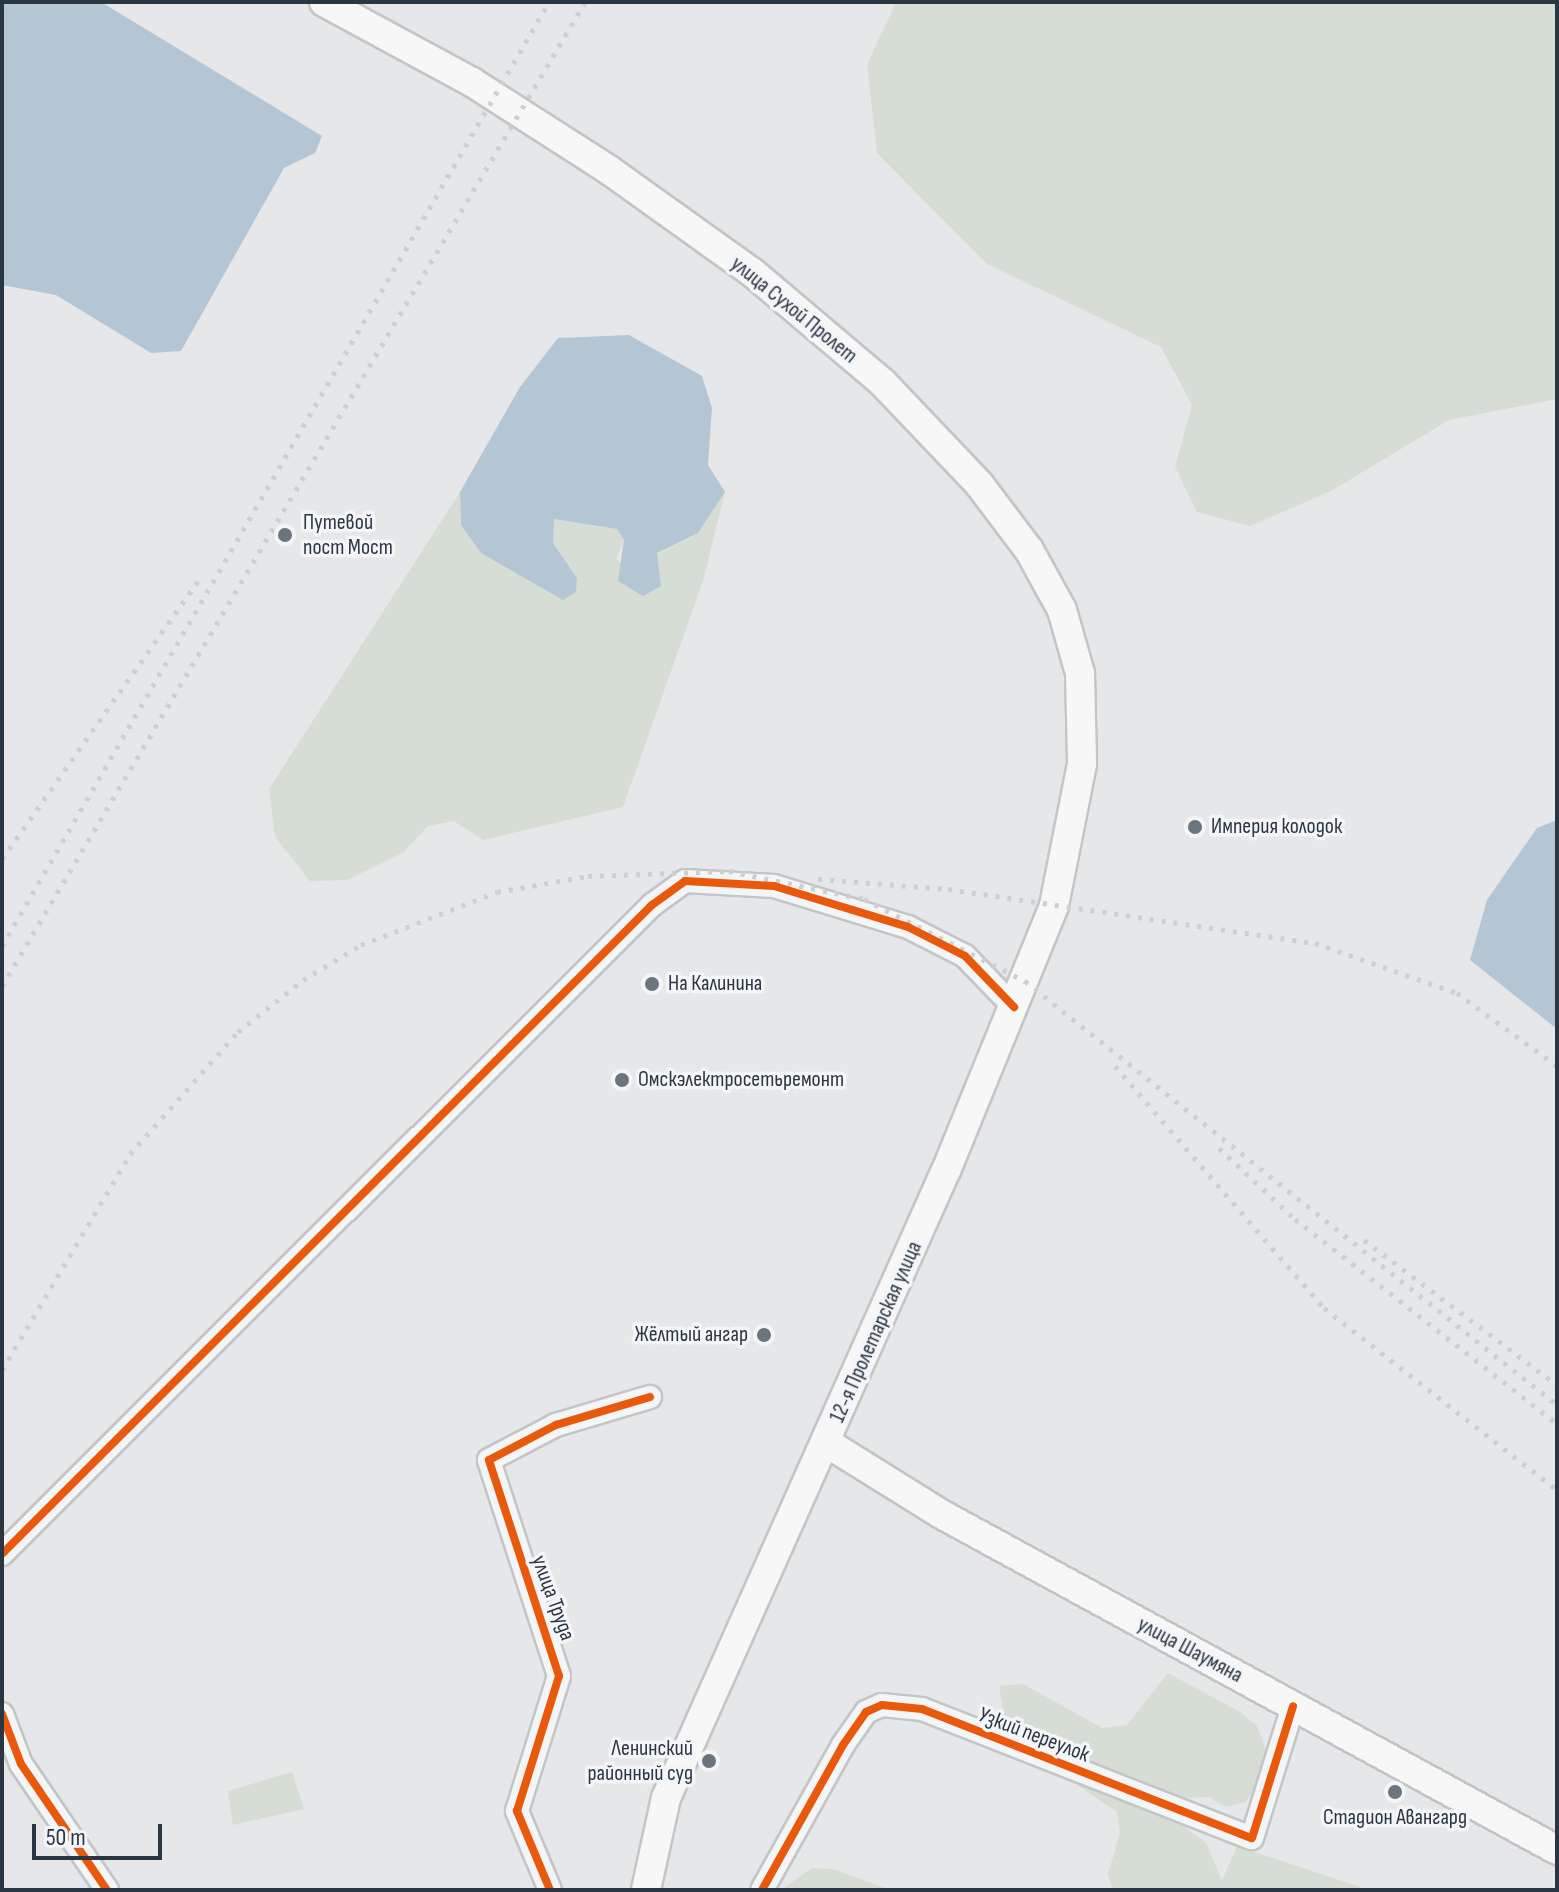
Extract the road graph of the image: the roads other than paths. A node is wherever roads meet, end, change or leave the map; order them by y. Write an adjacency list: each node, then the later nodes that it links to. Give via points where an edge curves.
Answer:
1 (324, 2): 2 (main road, улица Сухой Пролет, via 472,82 609,170 753,273 935,435 1007,518 1062,610 1080,673)
2 (1082, 764): 3 (main road, 12-я Пролетарская улица, via 1054,906)
3 (1014, 1007): 5 (main road, 12-я Пролетарская улица); 6 (street, via 965,956 908,927 774,886 685,881 641,916)
4 (650, 1397): 11 (street, улица Труда, via 556,1425 491,1454 502,1509 559,1676 517,1811)
5 (827, 1443): 7 (main road, улица Шаумяна); 12 (main road, 12-я Пролетарская улица, via 666,1798)
6 (2, 1554)
7 (1293, 1706): 9 (main road, улица Шаумяна); 13 (street, Узкий переулок, via 1252,1838 922,1709 882,1705 866,1712 843,1745)
8 (2, 1714): 10 (street, via 21,1764)
9 (1557, 1850)
10 (107, 1890)
11 (550, 1890)
12 (646, 1890)
13 (762, 1890)

